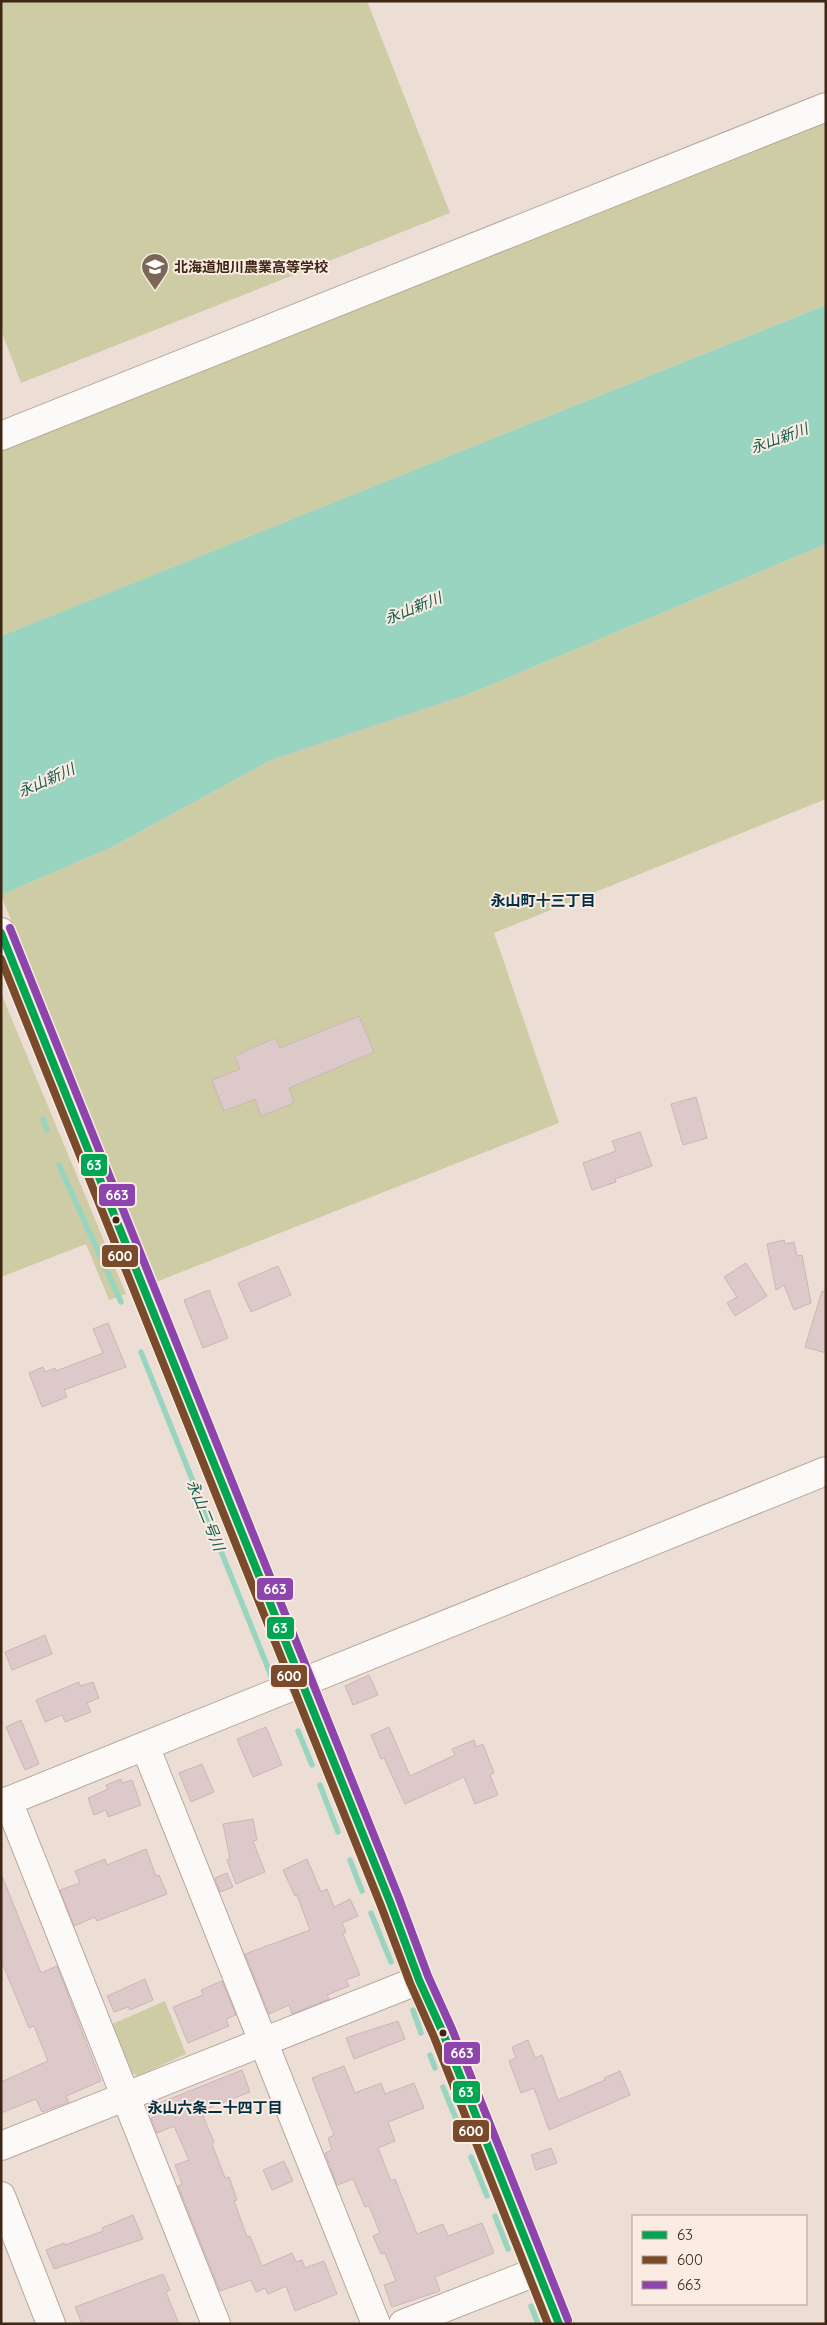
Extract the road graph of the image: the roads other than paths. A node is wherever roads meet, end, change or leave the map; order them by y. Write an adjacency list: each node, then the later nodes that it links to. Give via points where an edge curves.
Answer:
1 (826, 107): 2 (street)
2 (1, 436)
3 (1, 932): 5 (street)
4 (826, 1470): 5 (street)
5 (300, 1683): 6 (street); 8 (street)
6 (145, 1746): 7 (street); 9 (street)
7 (5, 1802): 10 (street)
8 (419, 1980): 9 (street); 13 (street)
9 (265, 2042): 10 (street); 16 (street)
10 (126, 2096): 11 (street); 15 (street)
11 (1, 2146)
12 (1, 2196): 14 (street)
13 (538, 2270): 17 (street); 18 (street)
14 (51, 2324)
15 (216, 2324)
16 (376, 2324)
17 (403, 2324)
18 (559, 2324)

